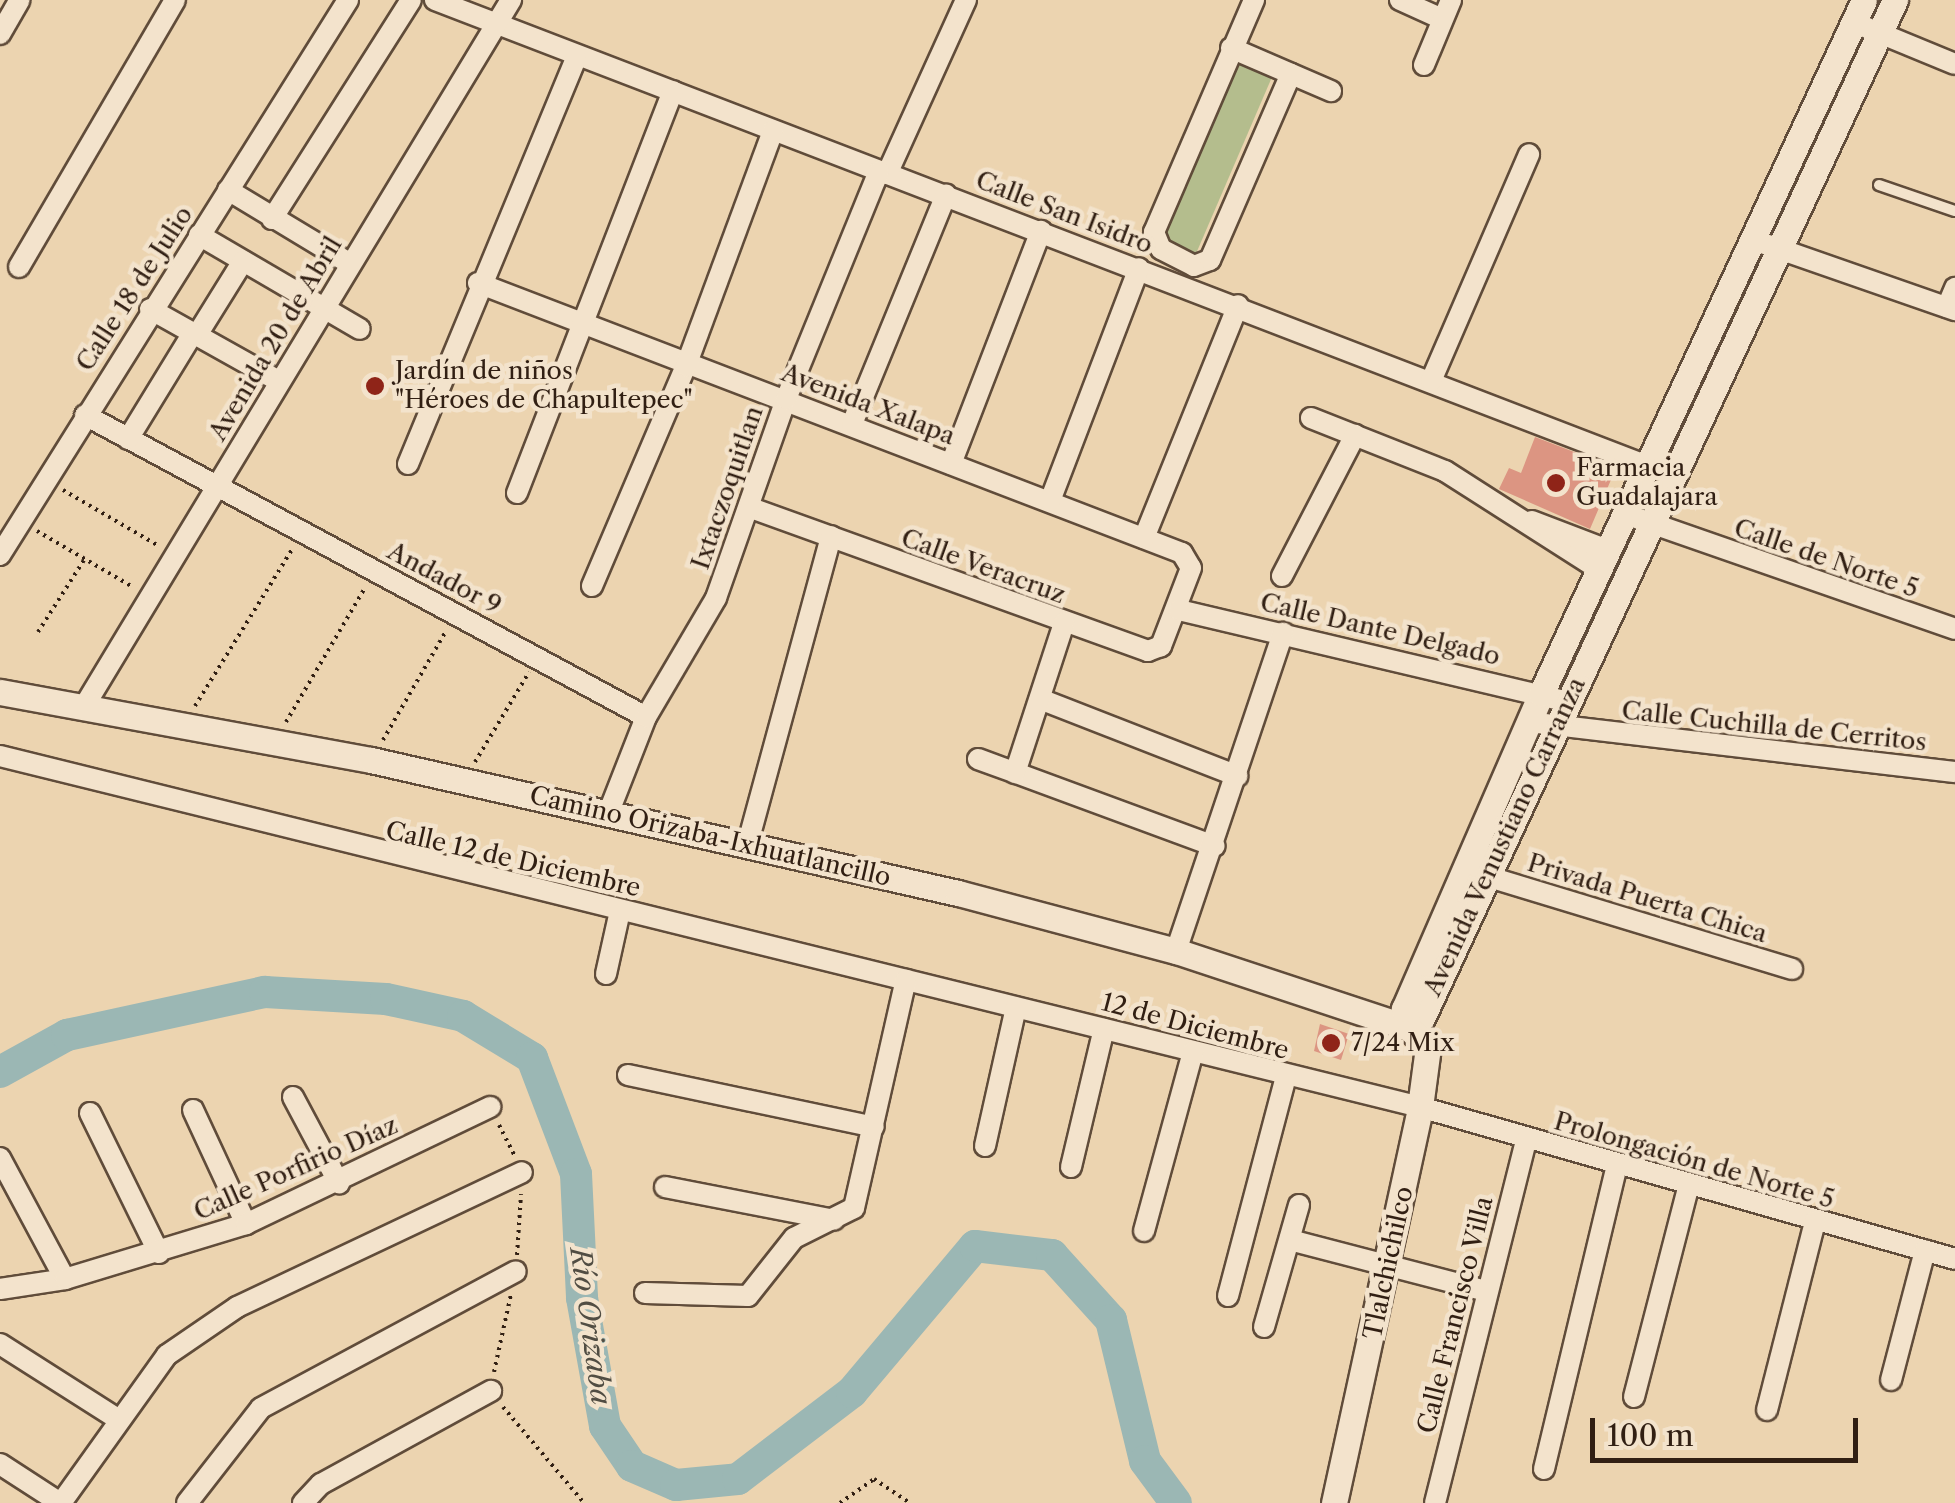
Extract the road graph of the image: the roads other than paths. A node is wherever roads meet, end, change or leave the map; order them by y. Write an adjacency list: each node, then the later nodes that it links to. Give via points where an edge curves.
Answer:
1 (20, 0): 14 (street)
2 (175, 0): 37 (street)
3 (348, 0): 27 (street, Calle 18 de Julio)
4 (410, 0): 30 (street)
5 (435, 0): 13 (street, Calle San Isidro)
6 (511, 0): 13 (street, Avenida 20 de Abril)
7 (966, 0): 25 (street, Ixtaczoquitlan)
8 (1254, 0): 16 (street)
9 (1400, 0): 11 (street)
10 (1895, 0): 15 (street, Avenida Venustiano Carranza)
11 (1446, 10): 19 (street)
12 (1858, 11): 15 (street); 33 (street, Avenida Venustiano Carranza)
13 (500, 28): 17 (street, Calle San Isidro); 36 (street, Avenida 20 de Abril)
14 (0, 34)
15 (1880, 34): 18 (street); 34 (street, Avenida Venustiano Carranza)
16 (1231, 48): 20 (street); 20 (street, via 1154,232 1161,249 1194,266 1213,255)
17 (576, 58): 21 (street, Calle San Isidro); 39 (street)
18 (1955, 64)
19 (1424, 65)
20 (1290, 74): 22 (street)
21 (673, 91): 23 (street, Calle San Isidro); 44 (street)
22 (1330, 91)
23 (773, 130): 25 (street, Calle San Isidro); 47 (street)
24 (1530, 154): 49 (street)
25 (883, 172): 28 (street, Calle San Isidro); 50 (street, Ixtaczoquitlan)
26 (1879, 185): 29 (lane)
27 (228, 190): 30 (street); 32 (street, Calle 18 de Julio)
28 (946, 195): 31 (street, Calle San Isidro); 53 (street)
29 (1955, 211)
30 (272, 220): 36 (street)
31 (1040, 230): 38 (street, Calle San Isidro); 57 (street)
32 (199, 235): 35 (street); 42 (street, Calle 18 de Julio)
33 (1754, 240): 34 (street); 58 (street, Avenida Venustiano Carranza)
34 (1781, 251): 40 (street); 59 (street, Avenida Venustiano Carranza)
35 (243, 261): 43 (street); 46 (street)
36 (349, 263): 43 (street, Avenida 20 de Abril)
37 (20, 267)
38 (1139, 268): 41 (street, Calle San Isidro); 62 (street)
39 (478, 283): 44 (street, Avenida Xalapa); 56 (street)
40 (1952, 302)
41 (1238, 304): 49 (street, Calle San Isidro); 67 (street)
42 (150, 309): 46 (street); 51 (street, Calle 18 de Julio)
43 (323, 309): 45 (street); 48 (street, Avenida 20 de Abril)
44 (584, 327): 47 (street, Avenida Xalapa); 61 (street)
45 (360, 328)
46 (195, 334): 48 (street); 55 (street)
47 (686, 366): 50 (street, Avenida Xalapa); 71 (street)
48 (279, 381): 60 (street, Avenida 20 de Abril)
49 (1430, 381): 58 (street, Calle San Isidro)
50 (786, 399): 53 (street, Avenida Xalapa); 63 (street, Ixtaczoquitlan)
51 (85, 415): 55 (street, Andador 9); 68 (street, Calle 18 de Julio)
52 (1311, 418): 54 (street)
53 (852, 424): 57 (street, Avenida Xalapa)
54 (1355, 435): 69 (street, via 1432,465); 70 (street)
55 (128, 439): 60 (street, Andador 9)
56 (408, 464)
57 (951, 464): 62 (street, Avenida Xalapa)
58 (1647, 466): 59 (street, Calle San Isidro); 64 (street, Avenida Venustiano Carranza)
59 (1674, 476): 65 (street, Avenida Venustiano Carranza)
60 (217, 490): 80 (street, Avenida 20 de Abril); 81 (street, Andador 9)
61 (517, 494)
62 (1050, 502): 67 (street, Avenida Xalapa)
63 (750, 508): 66 (street, Calle Veracruz); 81 (street, Ixtaczoquitlan, via 704,623)
64 (1625, 514): 65 (street, Calle de Norte 5); 69 (street, Avenida Venustiano Carranza)
65 (1651, 526): 74 (street, Calle de Norte 5); 79 (street, Avenida Venustiano Carranza)
66 (831, 536): 73 (street, Calle Veracruz); 90 (street)
67 (1144, 538): 72 (street, Avenida Xalapa, via 1191,564)
68 (0, 555)
69 (1604, 560): 77 (street, Avenida Venustiano Carranza)
70 (1282, 576)
71 (592, 586)
72 (1179, 610): 73 (street, Calle Veracruz, via 1153,652); 75 (street, Calle Dante Delgado)
73 (1064, 624): 78 (street)
74 (1955, 629)
75 (1283, 632): 77 (street, Calle Dante Delgado); 88 (street)
76 (0, 692): 80 (street, Camino Orizaba-Ixhuatlancillo)
77 (1541, 694): 79 (street, Calle Dante Delgado); 82 (street, Avenida Venustiano Carranza)
78 (1040, 699): 87 (street); 88 (street)
79 (1568, 702): 83 (street, Avenida Venustiano Carranza)
80 (85, 705): 89 (street, Camino Orizaba-Ixhuatlancillo)
81 (646, 717): 89 (street, Ixtaczoquitlan)
82 (1529, 722): 83 (street, Calle Cuchilla de Cerritos); 99 (street, Avenida Venustiano Carranza, via 1404,1009)
83 (1557, 728): 86 (street, Calle Cuchilla de Cerritos); 92 (street, Avenida Venustiano Carranza)
84 (0, 756): 93 (street, Calle 12 de Diciembre)
85 (978, 759): 87 (street)
86 (1955, 772)
87 (1015, 773): 91 (street)
88 (1237, 776): 91 (street)
89 (608, 814): 90 (street, Camino Orizaba-Ixhuatlancillo)
90 (747, 846): 94 (street, Camino Orizaba-Ixhuatlancillo)
91 (1214, 846): 94 (street)
92 (1486, 876): 95 (street, Privada Puerta Chica); 99 (street, Avenida Venustiano Carranza, via 1422,1018)
93 (620, 911): 96 (street); 97 (street, Calle 12 de Diciembre)
94 (1176, 951): 99 (street, Camino Orizaba-Ixhuatlancillo)
95 (1792, 970)
96 (606, 974)
97 (906, 980): 98 (street, Calle 12 de Diciembre); 109 (street)
98 (1016, 1007): 100 (street, 12 de Diciembre); 111 (street)
99 (1409, 1028): 106 (street, Tlalchichilco, via 1428,1047)
100 (1104, 1029): 101 (street, 12 de Diciembre); 114 (street)
101 (1194, 1052): 103 (street, 12 de Diciembre); 123 (street)
102 (628, 1075): 109 (street)
103 (1286, 1077): 106 (street, 12 de Diciembre); 134 (street)
104 (292, 1096): 116 (street)
105 (490, 1107): 116 (street, Calle Porfirio Díaz)
106 (1420, 1107): 110 (street, Prolongación de Norte 5); 128 (street, Tlalchichilco)
107 (193, 1110): 122 (street)
108 (90, 1114): 126 (street)
109 (874, 1127): 120 (street, via 859,1197)
110 (1526, 1140): 113 (street, Prolongación de Norte 5); 132 (street, Calle Francisco Villa)
111 (985, 1146)
112 (0, 1158): 130 (street)
113 (1617, 1166): 117 (street, Prolongación de Norte 5); 143 (street)
114 (1071, 1167)
115 (522, 1172): 141 (street, via 237,1307 167,1355)
116 (339, 1183): 122 (street, Calle Porfirio Díaz)
117 (1689, 1185): 121 (street, Prolongación de Norte 5); 139 (street)
118 (666, 1187): 120 (street)
119 (1300, 1205): 124 (street)
120 (836, 1220): 133 (street, via 794,1238 748,1296)
121 (1815, 1221): 125 (street, Prolongación de Norte 5); 140 (street)
122 (246, 1224): 126 (street, Calle Porfirio Díaz)
123 (1144, 1232)
124 (1290, 1240): 128 (street); 135 (street)
125 (1925, 1250): 127 (street, Prolongación de Norte 5); 137 (street)
126 (159, 1252): 130 (street, Calle Porfirio Díaz)
127 (1955, 1259)
128 (1390, 1268): 132 (street); 147 (street, Tlalchichilco)
129 (516, 1270): 145 (street, via 261,1408)
130 (64, 1279): 131 (street, Calle Porfirio Díaz)
131 (0, 1289)
132 (1486, 1291): 148 (street, Calle Francisco Villa)
133 (645, 1293)
134 (1228, 1296)
135 (1264, 1327)
136 (0, 1344): 141 (street)
137 (1892, 1380)
138 (490, 1391): 146 (street, via 321,1484)
139 (1634, 1397)
140 (1767, 1410)
141 (116, 1418): 144 (street)
142 (0, 1464): 144 (street)
143 (1544, 1469)
144 (61, 1503)
145 (187, 1503)
146 (303, 1503)
147 (1334, 1503)
148 (1435, 1503)

